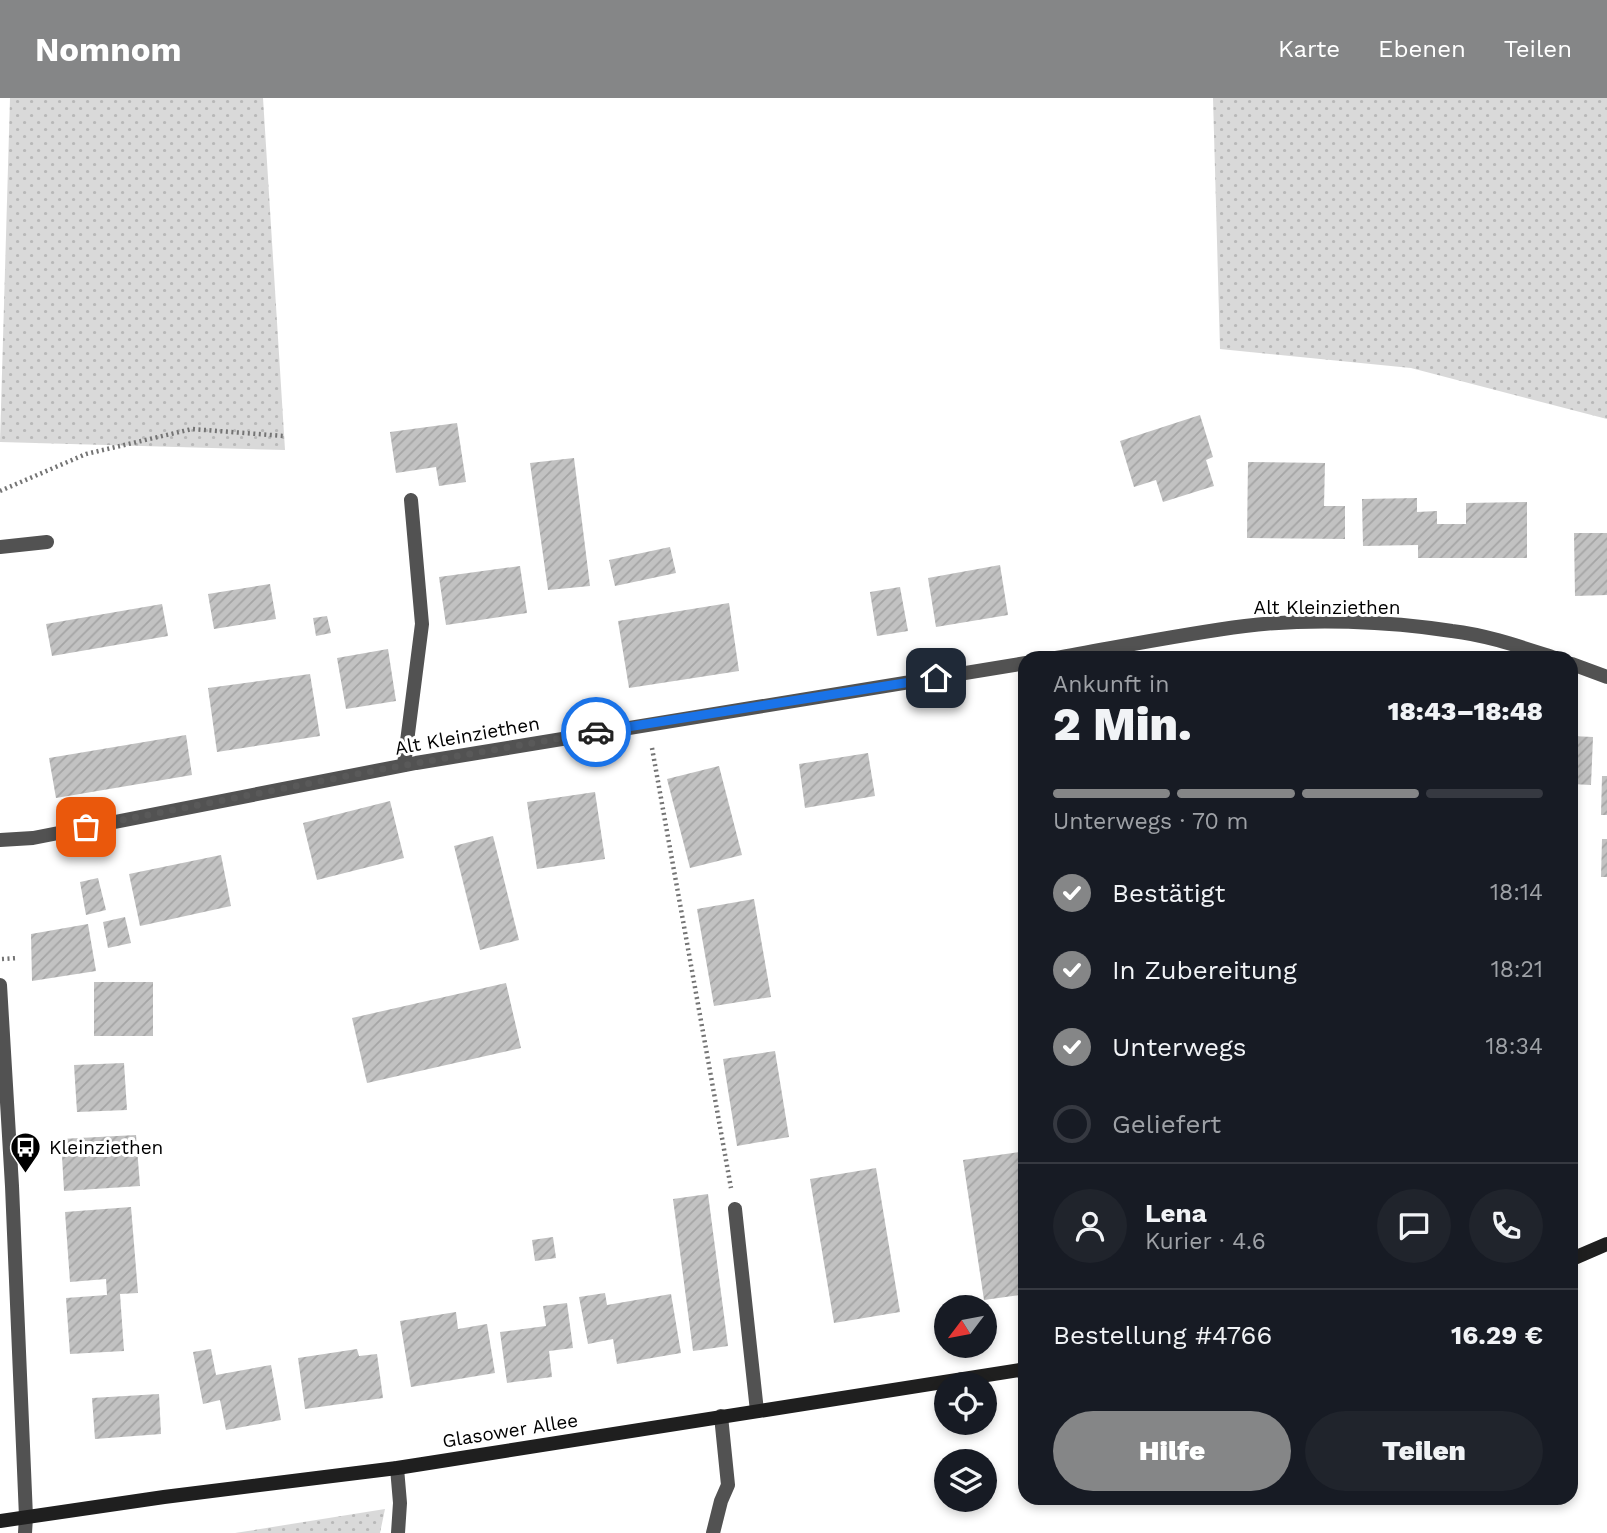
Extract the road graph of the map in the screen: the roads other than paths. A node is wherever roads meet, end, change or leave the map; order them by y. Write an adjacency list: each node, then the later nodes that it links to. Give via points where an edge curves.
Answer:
1 (411, 500): 9 (street, via 422,624)
2 (47, 542): 3 (street)
3 (0, 547)
4 (1098, 651): 5 (street, Alt Kleinziethen, via 1247,626 1312,623 1454,631)
5 (1532, 651)
6 (1018, 664): 9 (street, Alt Kleinziethen)
7 (1578, 666): 8 (street)
8 (1607, 677)
9 (404, 765): 10 (street, Alt Kleinziethen, via 33,838)
10 (0, 840)
11 (0, 985): 19 (street)
12 (735, 1209): 16 (street)
13 (1607, 1244): 14 (main road)
14 (1578, 1256)
15 (1018, 1370): 16 (main road, Glasower Allee)
16 (757, 1411): 17 (main road, Glasower Allee)
17 (721, 1416): 18 (main road, Glasower Allee); 23 (street, via 728,1485)
18 (397, 1468): 19 (main road, Glasower Allee); 22 (street)
19 (26, 1517): 20 (main road, Glasower Allee); 21 (street)
20 (0, 1521)
21 (25, 1533)
22 (398, 1533)
23 (713, 1533)

